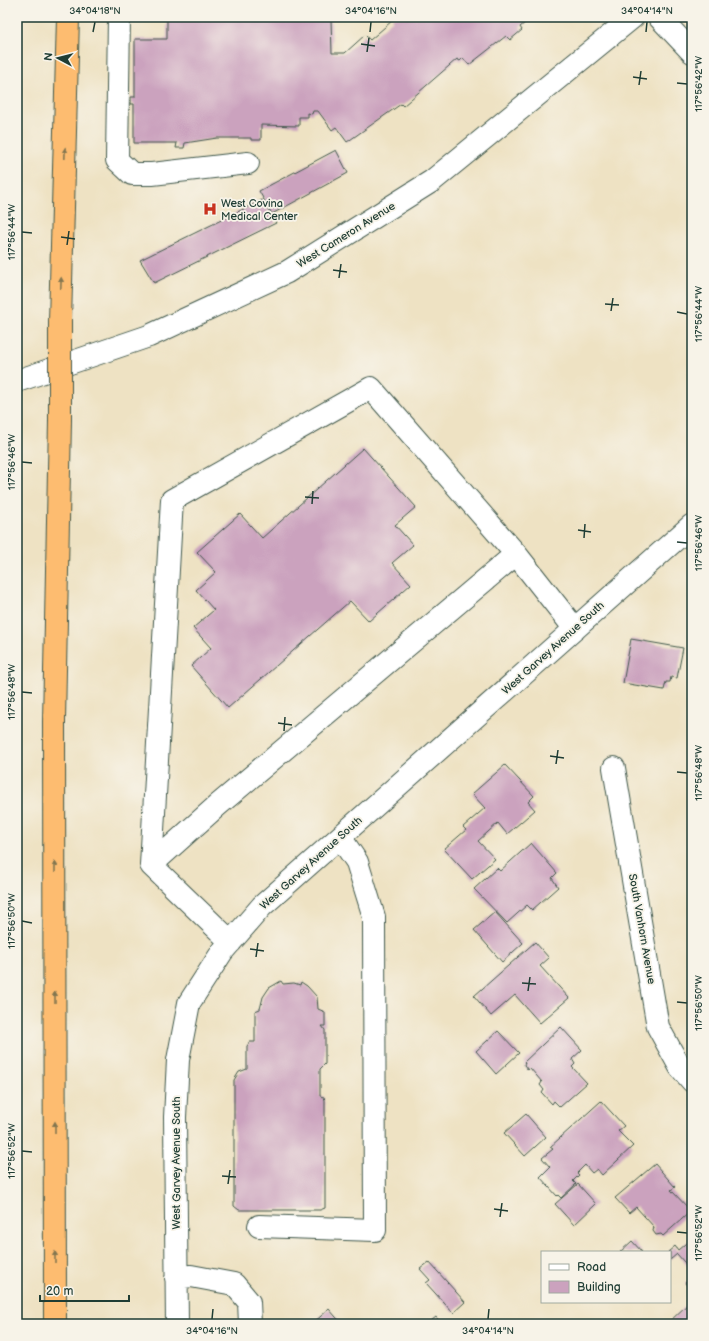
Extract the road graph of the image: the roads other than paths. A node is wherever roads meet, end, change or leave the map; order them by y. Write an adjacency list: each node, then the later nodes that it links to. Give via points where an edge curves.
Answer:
1 (68, 17): 18 (highway, one-way to 1, bridge, via 54,720)
2 (119, 17): 6 (street, via 117,160 132,174)
3 (633, 17): 7 (street, West Cameron Avenue, via 432,181 287,272 149,336)
4 (659, 17): 5 (street)
5 (692, 52)
6 (248, 163)
7 (17, 381)
8 (692, 525): 10 (street, West Garvey Avenue South)
9 (516, 554): 10 (street); 13 (street, via 218,805); 13 (street, via 371,388 172,500)
10 (575, 628): 12 (street, West Garvey Avenue South)
11 (614, 768): 15 (street, South Vanhorn Avenue, via 658,1027 680,1068)
12 (340, 837): 14 (street, West Garvey Avenue South, via 262,906); 16 (street, via 357,862 374,917 375,1230)
13 (151, 865): 14 (street)
14 (231, 942): 17 (street, West Garvey Avenue South, via 189,1004 178,1060 175,1117)
15 (692, 1080)
16 (259, 1226)
17 (176, 1278): 19 (street, West Garvey Avenue South); 20 (street, via 192,1276 234,1284 249,1302)
18 (55, 1324)
19 (177, 1324)
20 (250, 1324)

